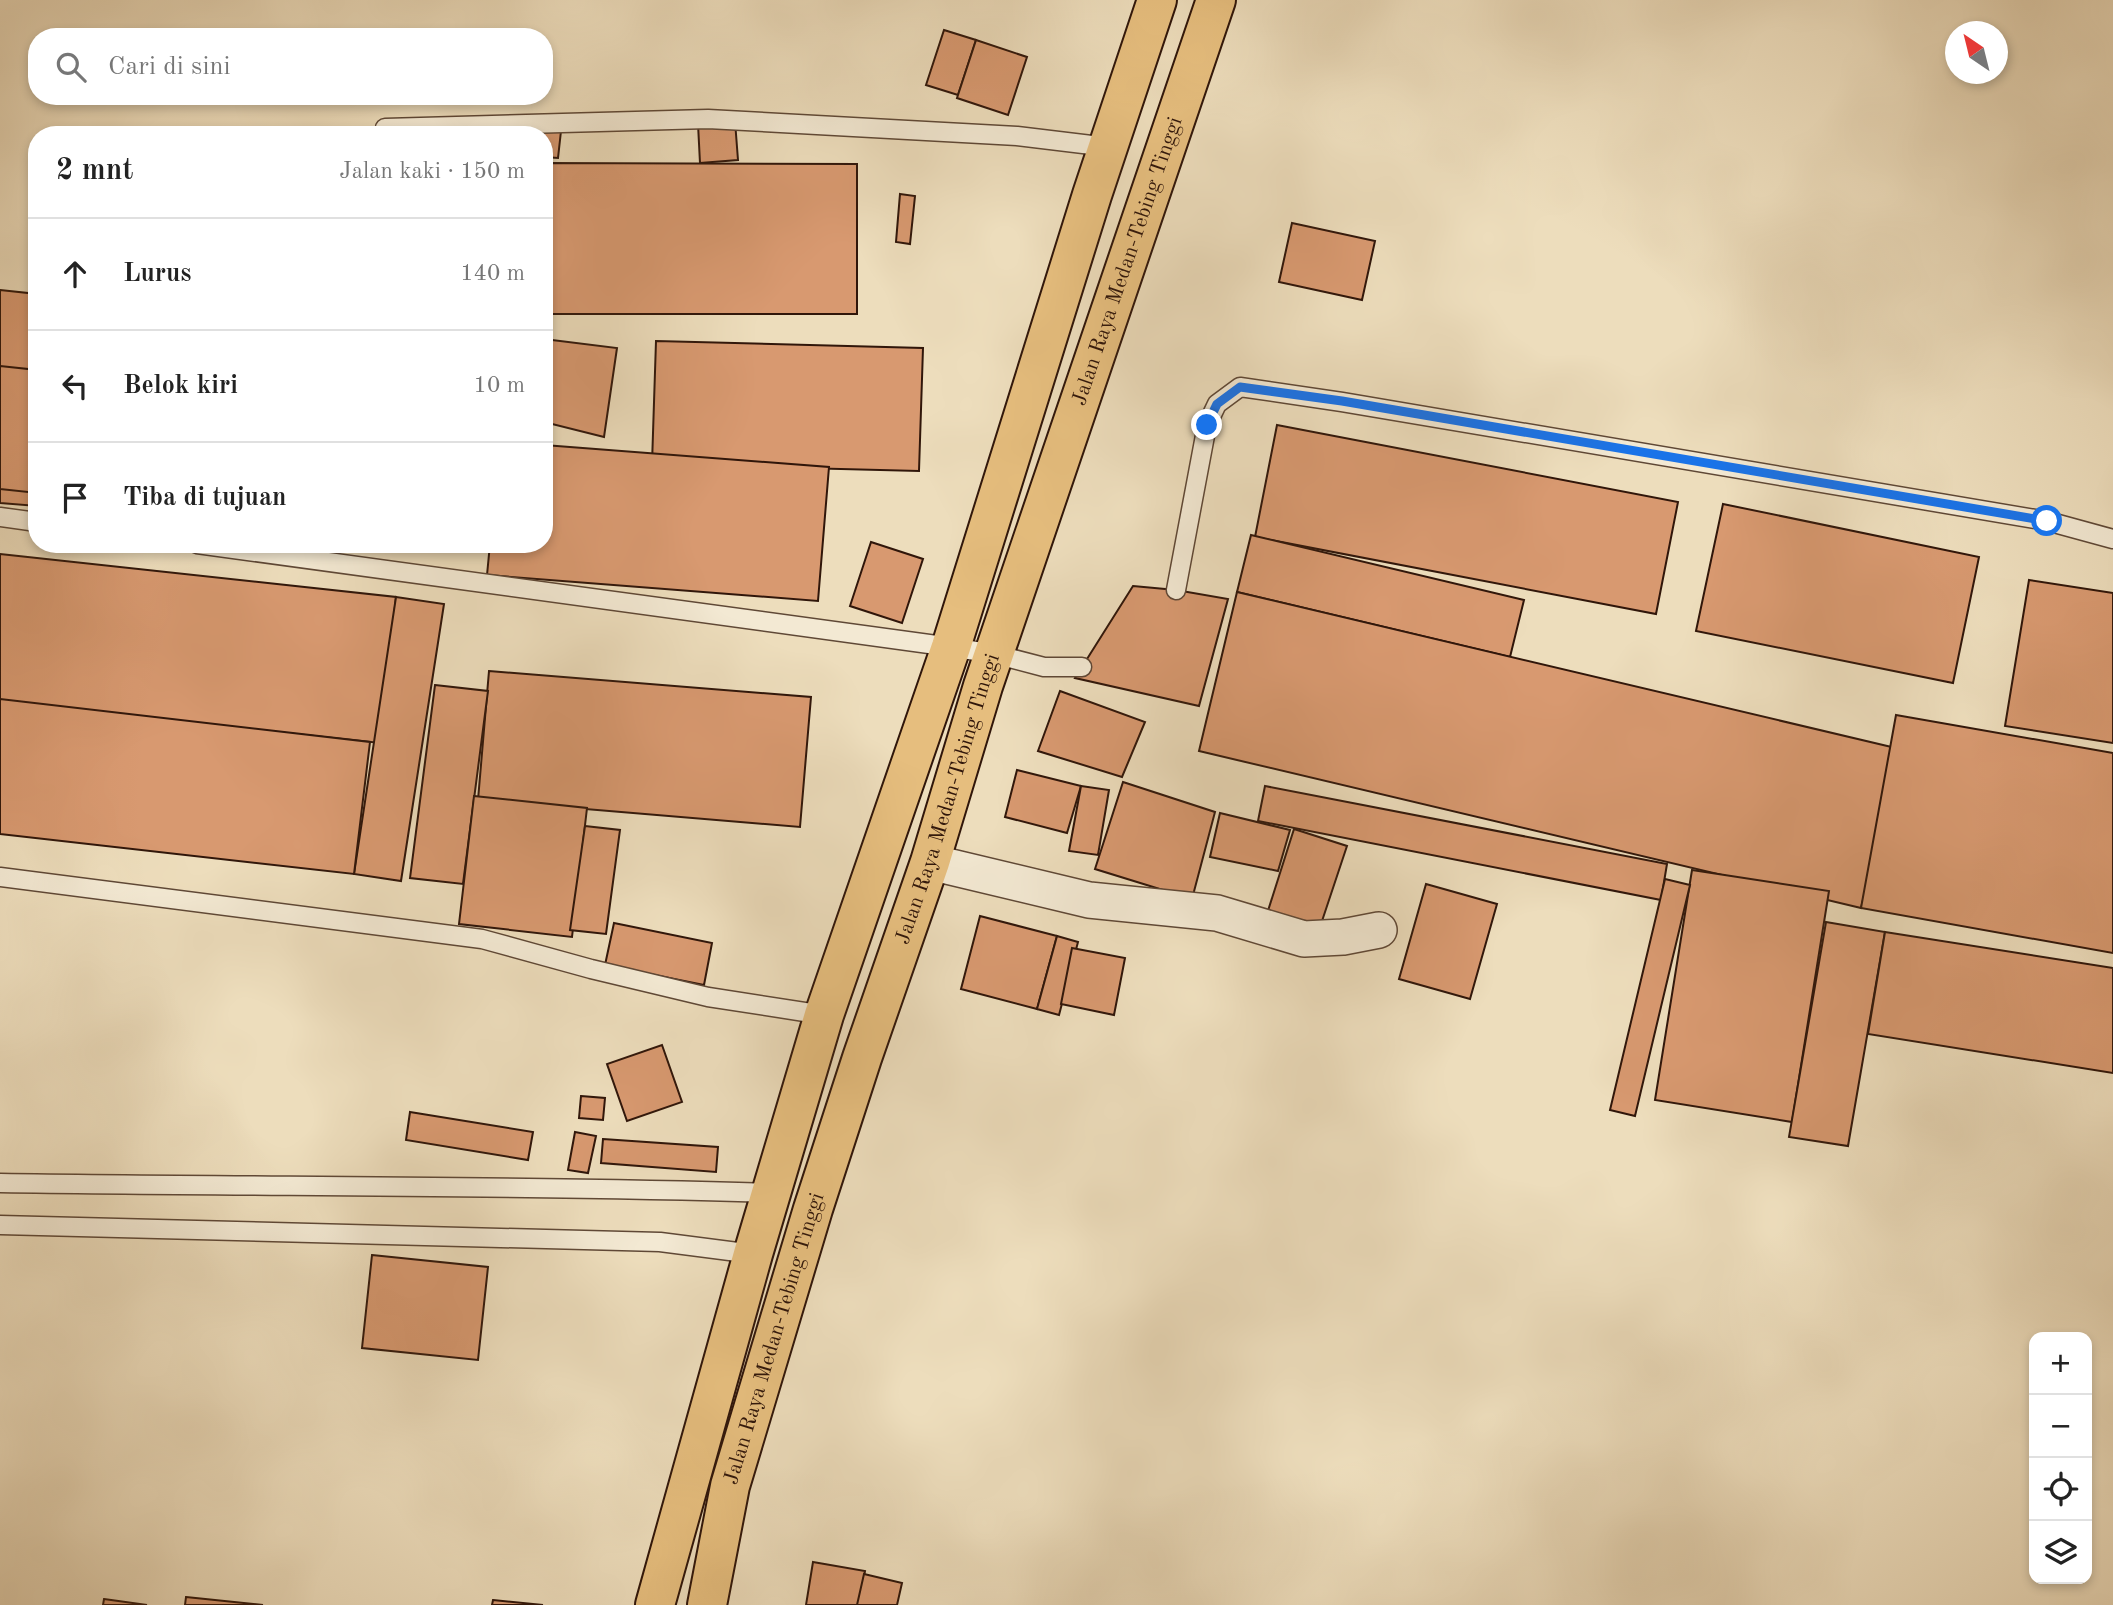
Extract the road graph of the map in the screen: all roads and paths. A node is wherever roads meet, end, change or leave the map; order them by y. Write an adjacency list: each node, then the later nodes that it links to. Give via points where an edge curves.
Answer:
1 (1157, 0): 4 (highway, Jalan Raya Medan-Tebing Tinggi)
2 (1216, 0): 11 (highway, Jalan Raya Medan-Tebing Tinggi)
3 (457, 126): 4 (lane, via 708,119 1017,136)
4 (1108, 147): 10 (highway, Jalan Raya Medan-Tebing Tinggi)
5 (0, 517): 6 (lane)
6 (28, 521)
7 (2113, 539): 9 (lane, via 2034,519 1240,387 1217,404 1207,425)
8 (263, 553): 10 (lane)
9 (1176, 590)
10 (951, 647): 11 (lane); 16 (highway, Jalan Raya Medan-Tebing Tinggi)
11 (994, 654): 12 (lane, via 1044,667); 13 (highway, Jalan Raya Medan-Tebing Tinggi)
12 (1082, 667)
13 (930, 862): 15 (street, via 1089,900 1217,913 1304,939); 22 (highway, Jalan Raya Medan-Tebing Tinggi, via 809,1222 730,1486)
14 (0, 877): 16 (lane, via 482,939 708,997)
15 (1379, 930)
16 (824, 1015): 18 (highway, Jalan Raya Medan-Tebing Tinggi)
17 (0, 1183): 18 (lane, via 599,1187)
18 (772, 1193): 20 (highway, Jalan Raya Medan-Tebing Tinggi)
19 (0, 1225): 20 (lane, via 660,1242)
20 (753, 1254): 21 (highway, Jalan Raya Medan-Tebing Tinggi)
21 (655, 1605)
22 (707, 1605)

